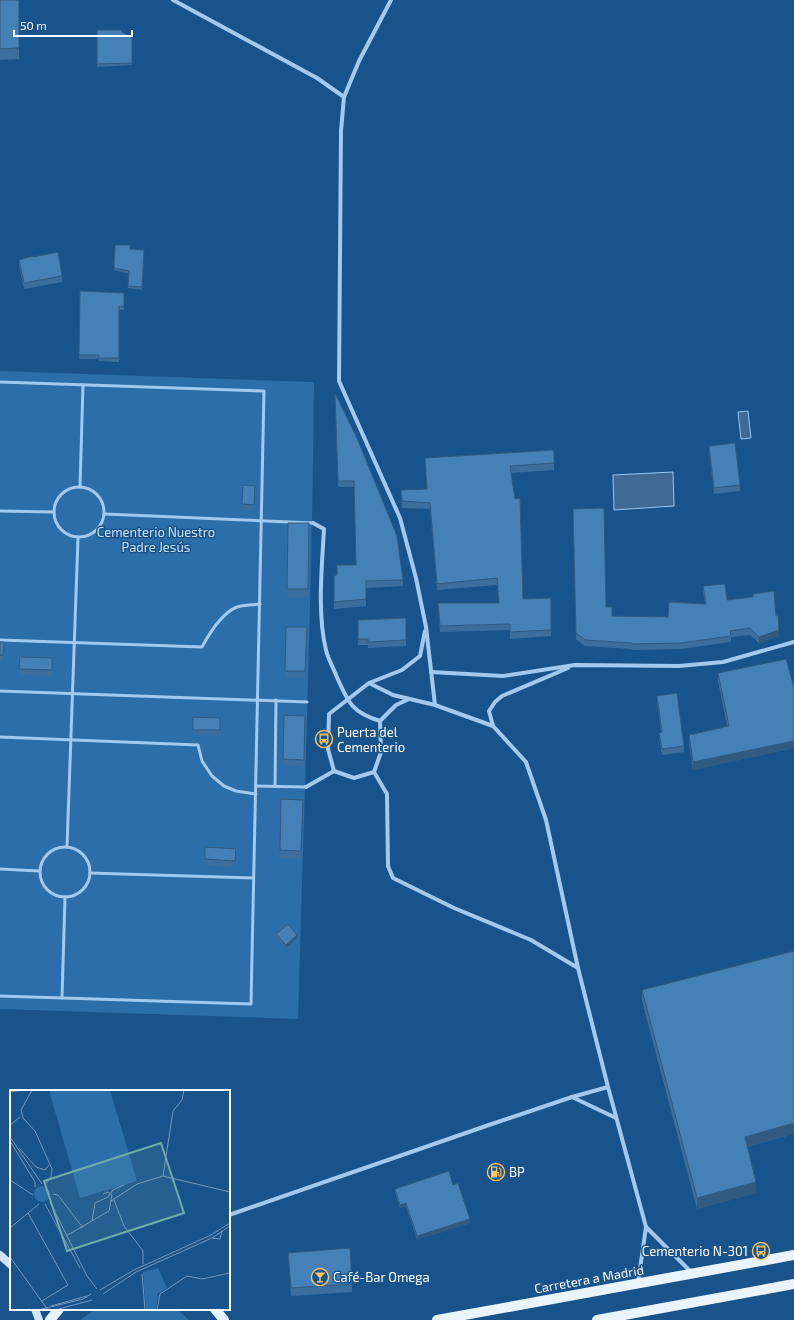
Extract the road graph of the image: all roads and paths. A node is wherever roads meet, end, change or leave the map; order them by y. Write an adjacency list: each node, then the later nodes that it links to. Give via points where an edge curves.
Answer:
1 (174, 0): 3 (street, via 317,78)
2 (391, 0): 3 (street, via 359,61)
3 (344, 98): 14 (street, via 341,131 339,381 400,518)
4 (0, 382): 5 (lane)
5 (83, 385): 6 (lane); 10 (lane, via 264,392)
6 (80, 487): 8 (lane, via 72,488 59,497); 9 (lane, via 95,492 102,502)
7 (0, 510): 8 (lane)
8 (54, 512): 12 (lane, via 55,520 64,533)
9 (104, 514): 10 (lane); 12 (lane, via 103,522 93,534)
10 (261, 521): 11 (lane); 13 (lane)
11 (313, 523): 23 (street, via 324,529 321,618 326,651)
12 (78, 538): 16 (lane)
13 (260, 604): 16 (lane, via 238,607 227,614 212,630 202,647); 25 (lane)
14 (426, 627): 19 (street); 20 (street, via 420,656 402,670)
15 (0, 640): 16 (lane)
16 (74, 642): 22 (lane)
17 (794, 642): 18 (street, via 723,662 679,666)
18 (575, 665): 19 (street, via 503,676); 30 (street, via 502,696 489,711)
19 (432, 672): 28 (street)
20 (369, 683): 23 (street); 24 (street, via 393,695)
21 (0, 691): 22 (lane)
22 (73, 693): 25 (lane); 32 (lane)
23 (346, 699): 29 (street, via 367,717); 33 (street, via 329,714 328,750)
24 (409, 699): 28 (street); 29 (street, via 396,705)
25 (258, 700): 26 (lane); 35 (lane)
26 (276, 700): 27 (lane); 36 (lane)
27 (307, 702)
28 (435, 705): 30 (street)
29 (380, 721): 34 (street, via 381,752)
30 (493, 726): 45 (street, via 526,762 546,820)
31 (0, 737): 32 (lane)
32 (71, 740): 38 (lane, via 198,745 202,761 212,776 224,786 236,791); 39 (lane)
33 (334, 771): 34 (street, via 354,778); 37 (street)
34 (374, 772): 45 (street, via 387,794 388,866 393,878 454,908 530,940)
35 (256, 786): 36 (lane); 38 (lane)
36 (275, 786): 37 (lane)
37 (306, 786)
38 (256, 794): 43 (lane)
39 (67, 846): 41 (lane, via 51,850 41,862); 42 (lane, via 81,852 89,865)
40 (0, 869): 41 (lane)
41 (39, 871): 44 (lane, via 44,886 53,894)
42 (90, 873): 43 (lane); 44 (lane, via 85,887 80,892)
43 (253, 878): 47 (lane, via 251,1004)
44 (65, 897): 47 (lane)
45 (578, 968): 48 (street)
46 (0, 996): 47 (lane)
47 (62, 998)
48 (608, 1087): 49 (street); 50 (street)
49 (572, 1097): 50 (street); 51 (street)
50 (616, 1118): 52 (street)
51 (230, 1215)
52 (646, 1227): 56 (street); 57 (street)
53 (0, 1255): 55 (street)
54 (794, 1255): 56 (main road, Carretera a Madrid)
55 (10, 1264)
56 (692, 1273): 57 (main road, Carretera a Madrid)
57 (638, 1283): 65 (main road, Carretera a Madrid)
58 (794, 1284): 66 (main road)
59 (35, 1310): 62 (street)
60 (58, 1310): 63 (main road)
61 (216, 1310): 64 (main road)
62 (39, 1320)
63 (50, 1320)
64 (224, 1320)
65 (437, 1320)
66 (597, 1320)

